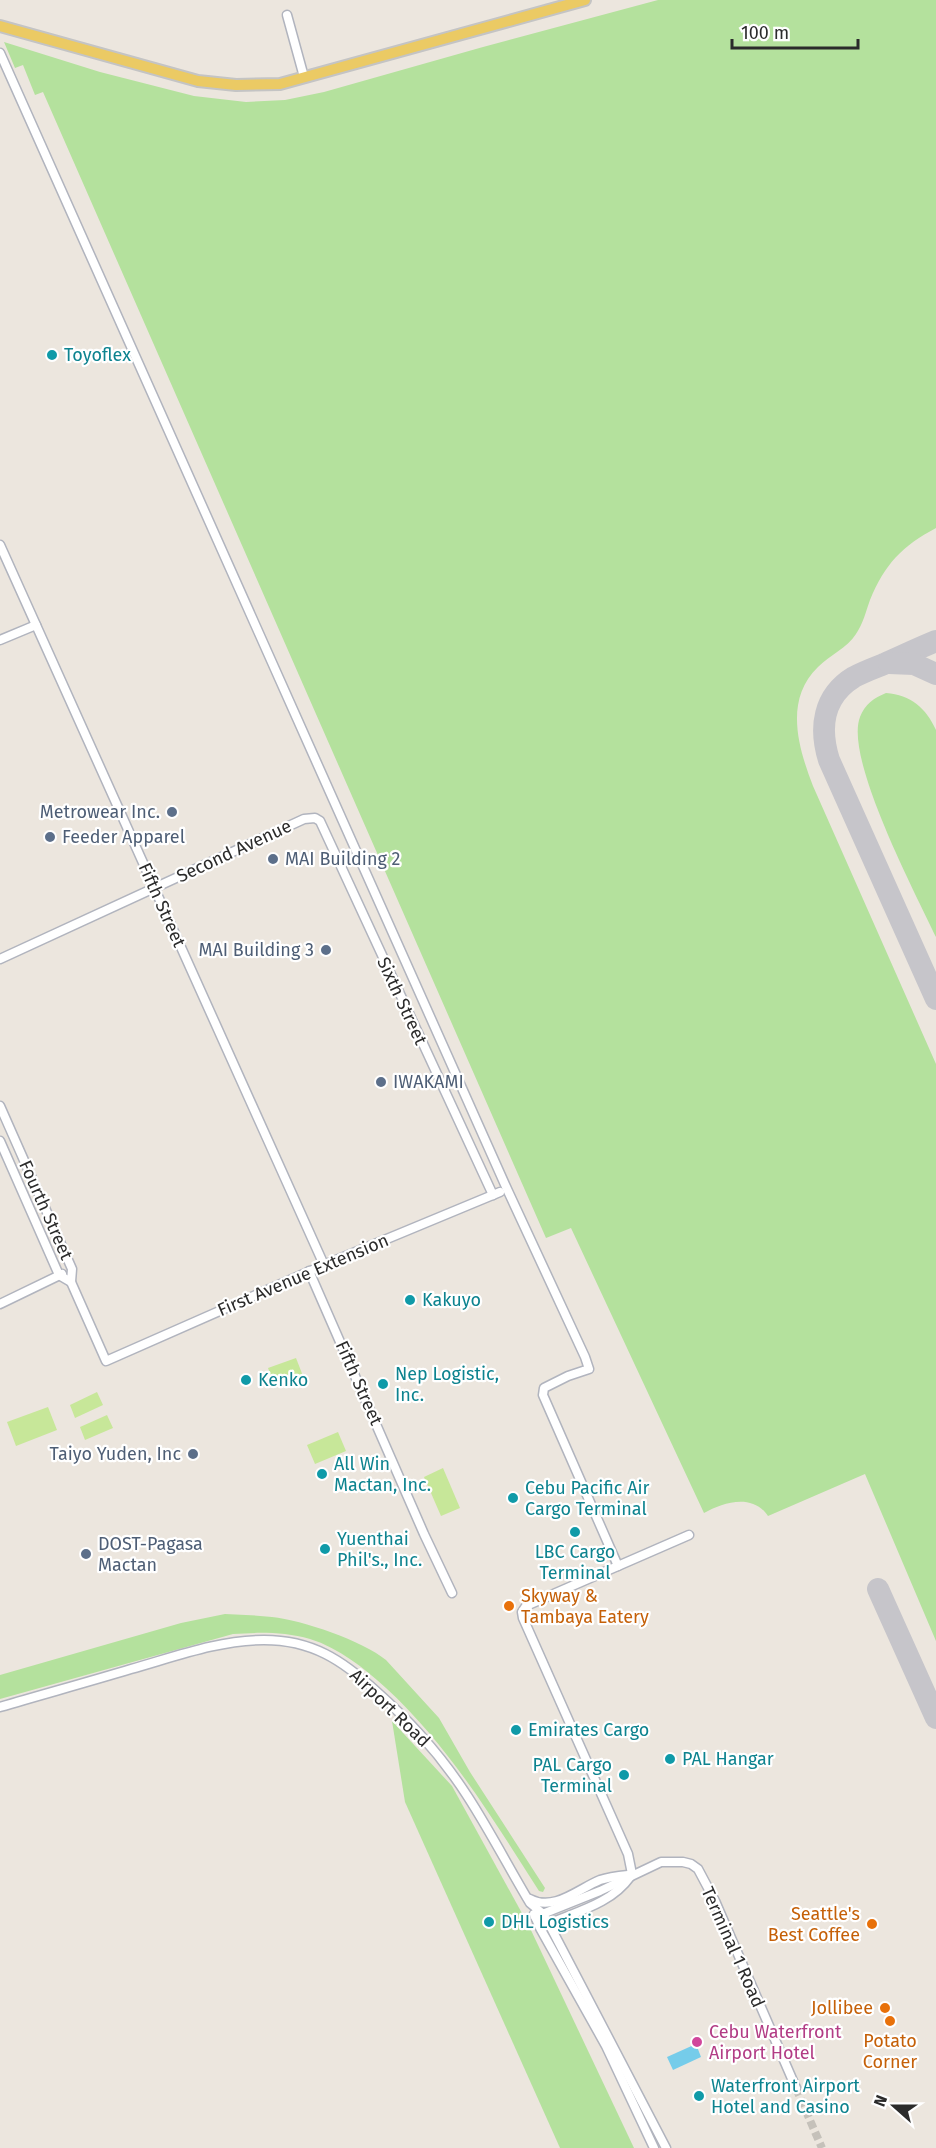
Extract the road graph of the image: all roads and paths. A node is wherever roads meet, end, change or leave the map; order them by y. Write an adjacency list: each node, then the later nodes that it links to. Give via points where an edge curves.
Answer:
1 (585, 0): 5 (main road)
2 (287, 15): 5 (street)
3 (0, 26): 5 (main road, via 198,81 280,84)
4 (0, 53): 28 (street, via 585,1358 589,1369 544,1388 543,1395)
5 (304, 77)
6 (0, 545): 7 (street, Fifth Street)
7 (36, 625): 8 (street); 10 (street, Fifth Street)
8 (0, 640)
9 (304, 819): 10 (street, Second Avenue); 16 (street, Sixth Street, via 320,821)
10 (154, 888): 11 (street, Second Avenue); 20 (street, Fifth Street)
11 (0, 959)
12 (0, 1106): 13 (street, Fourth Street)
13 (14, 1138): 14 (street); 15 (street, Fourth Street)
14 (1, 1143): 17 (street, Fourth Street)
15 (37, 1191): 17 (street); 18 (street, Fourth Street)
16 (496, 1193): 20 (street, First Avenue Extension)
17 (24, 1197): 19 (street, Fourth Street)
18 (64, 1251): 19 (street); 21 (street, Fourth Street)
19 (50, 1257): 23 (street, Fourth Street)
20 (324, 1265): 22 (street, First Avenue Extension)
21 (72, 1269): 23 (street); 24 (street, Fourth Street)
22 (309, 1271): 26 (street, First Avenue Extension); 29 (street, Fifth Street)
23 (59, 1275): 24 (street, Fourth Street); 25 (street)
24 (71, 1282): 26 (street, Fourth Street)
25 (0, 1304)
26 (106, 1361)
27 (689, 1535): 28 (street)
28 (618, 1566): 31 (street, via 526,1606 522,1612 628,1854)
29 (452, 1593)
30 (0, 1707): 32 (street, Airport Road, via 236,1642 290,1642 314,1648 361,1676 429,1744 467,1795)
31 (632, 1875): 32 (street, Terminal 1 Road, via 601,1880 548,1904); 33 (street, Terminal 1 Road); 34 (street, Terminal 1 Road, via 618,1892); 36 (street, Terminal 1 Road, via 661,1862 683,1862 698,1869)
32 (529, 1900): 33 (street, Airport Road)
33 (538, 1915): 34 (street, Airport Road); 35 (street, Airport Road)
34 (549, 1924): 35 (street, Terminal 1 Road); 38 (street, Airport Road)
35 (540, 1928): 37 (street, Airport Road, via 606,2046)
36 (796, 2088)
37 (654, 2148)
38 (666, 2148)

